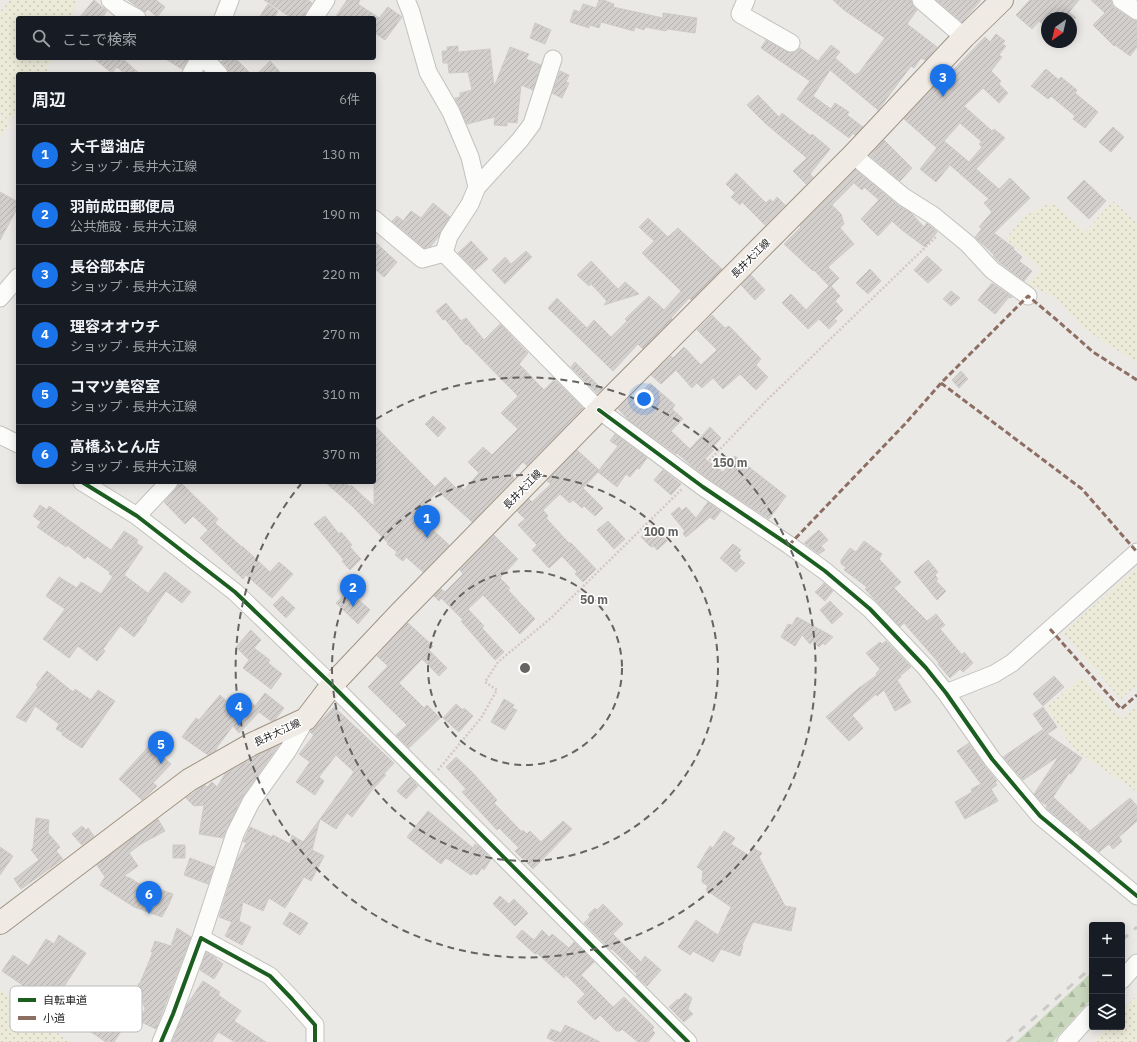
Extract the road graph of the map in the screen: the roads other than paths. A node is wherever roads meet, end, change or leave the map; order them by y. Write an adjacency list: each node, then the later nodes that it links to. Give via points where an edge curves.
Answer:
1 (110, 0): 10 (street)
2 (230, 0): 11 (street)
3 (326, 0): 12 (street)
4 (406, 0): 21 (street, via 428,72 451,112 470,157)
5 (746, 0): 14 (street, via 740,14)
6 (921, 0): 13 (street)
7 (1002, 0): 13 (main road, 長井大江線)
8 (1121, 0): 9 (street)
9 (1137, 11)
10 (133, 16)
11 (224, 16)
12 (315, 16)
13 (964, 37): 20 (main road, 長井大江線)
14 (791, 43)
15 (553, 59): 21 (street, via 532,124)
16 (199, 60): 18 (street)
17 (206, 60): 19 (street)
18 (191, 72)
19 (217, 72)
20 (853, 155): 25 (street, via 947,226 992,270); 27 (main road, 長井大江線)
21 (477, 187): 23 (street, via 470,204 449,236)
22 (376, 221): 23 (street, via 422,259)
23 (444, 254): 27 (street)
24 (16, 278): 26 (street)
25 (1028, 296)
26 (0, 298)
27 (599, 410): 34 (main road, 長井大江線); 35 (street, via 692,479 825,571 870,609)
28 (0, 435): 29 (street)
29 (16, 443)
30 (85, 484): 32 (street)
31 (167, 484): 32 (street)
32 (137, 516): 34 (street, via 235,592)
33 (1137, 552): 35 (street, via 1012,663 994,674)
34 (332, 685): 36 (main road, 長井大江線); 45 (street)
35 (946, 693): 37 (street, via 992,759 1040,816)
36 (306, 719): 38 (main road, 長井大江線, via 252,744 189,780); 39 (street, via 288,750 251,802 235,834)
37 (1137, 896)
38 (0, 923)
39 (201, 938): 43 (street); 44 (street, via 270,976 314,1025)
40 (1137, 963): 41 (street)
41 (1125, 977)
42 (1089, 1016): 46 (street)
43 (161, 1042)
44 (315, 1042)
45 (688, 1042)
46 (1066, 1042)

